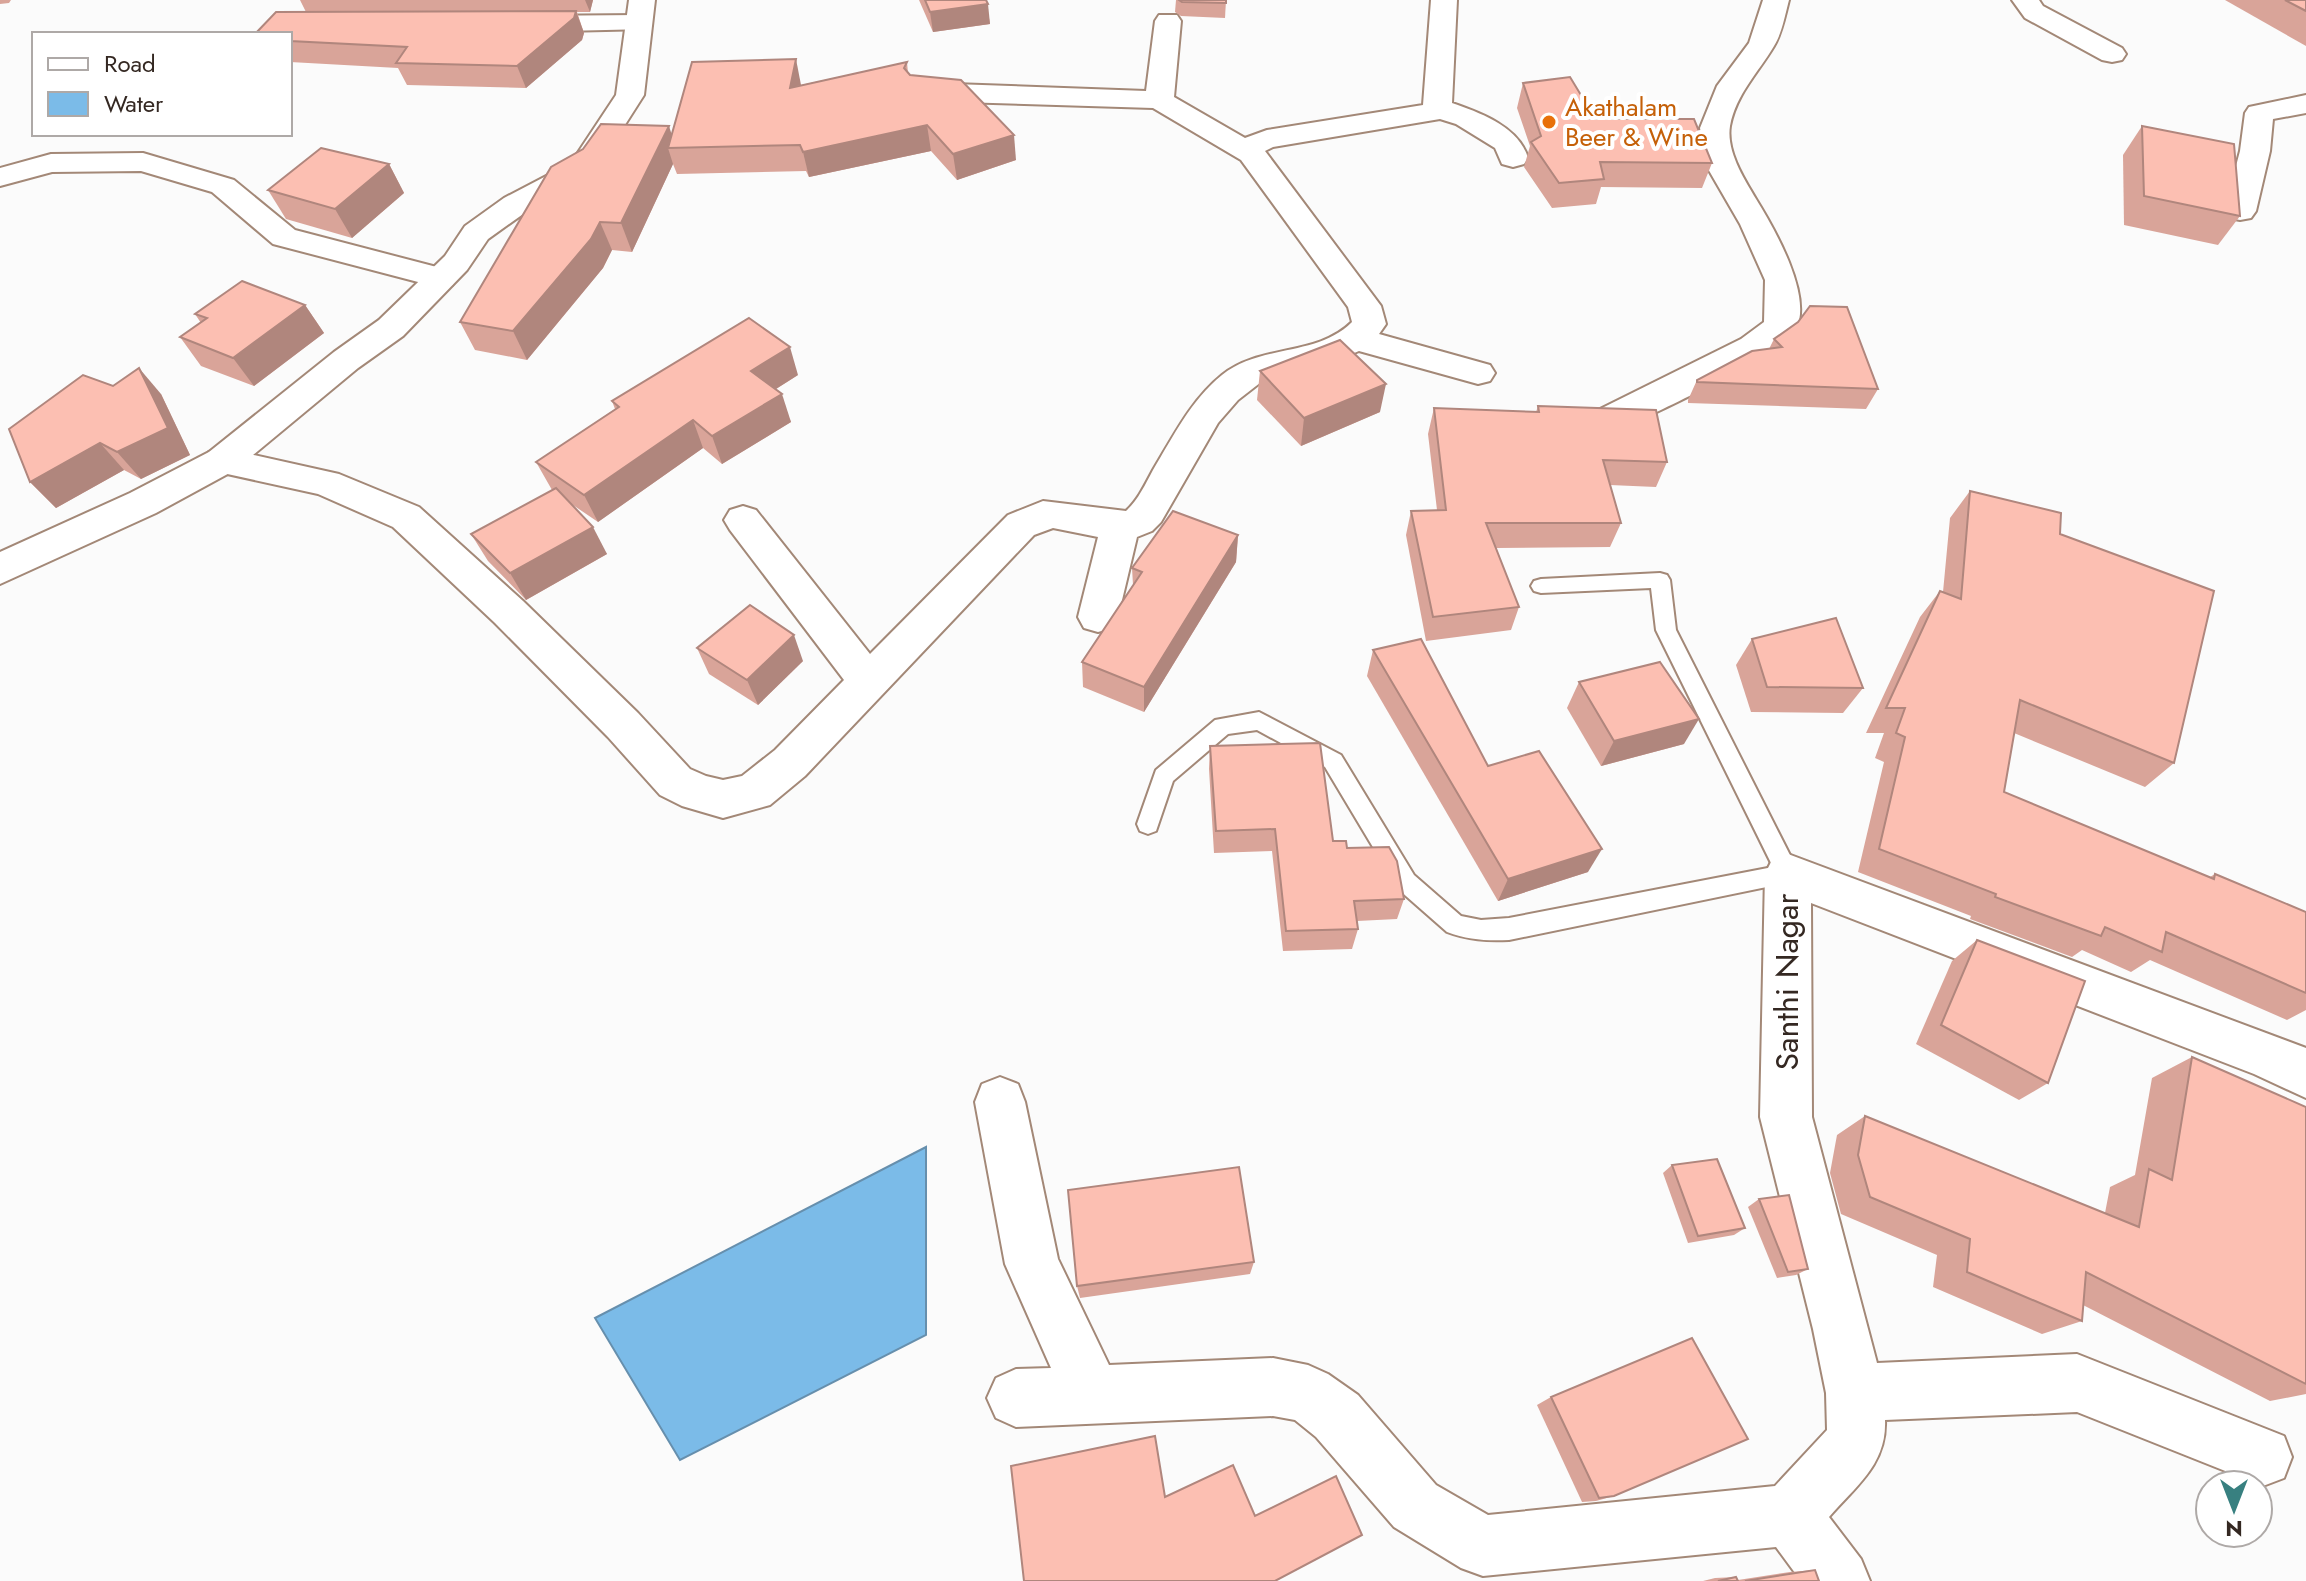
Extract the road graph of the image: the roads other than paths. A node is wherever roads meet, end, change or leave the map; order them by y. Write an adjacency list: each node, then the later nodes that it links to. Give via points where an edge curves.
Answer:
1 (1444, 0): 11 (street)
2 (1776, 0): 19 (street, via 1762,44 1731,86 1715,128 1722,167 1781,280 1781,326 1753,347)
3 (2025, 0): 7 (street, via 2034,12)
4 (640, 12): 6 (street); 16 (street, via 630,95 582,169 476,233)
5 (1168, 21): 9 (street)
6 (497, 24)
7 (2112, 54)
8 (925, 92): 9 (street)
9 (1159, 100): 12 (street)
10 (2306, 104): 15 (street, via 2259,113)
11 (1437, 108): 12 (street, via 1263,140); 13 (street, via 1466,118 1509,144)
12 (1250, 153): 17 (street, via 1364,306 1369,324)
13 (1513, 158)
14 (0, 177): 16 (street, via 51,163 143,162 223,186 284,237)
15 (2240, 211)
16 (441, 278): 20 (street, via 391,328)
17 (1358, 339): 18 (street); 22 (street, via 1335,351 1254,370 1236,381 1202,417 1153,505 1138,522)
18 (1478, 373)
19 (1609, 420)
20 (222, 461): 23 (street); 26 (street, via 326,483 406,517 540,643 675,782 698,793 723,799 754,792)
21 (743, 520): 26 (street)
22 (1120, 526): 25 (street); 26 (street, via 1042,514 1021,525)
23 (0, 569)
24 (1541, 586): 28 (lane, via 1660,580 1666,630)
25 (1098, 617)
26 (869, 682)
27 (1148, 824): 28 (lane, via 1164,776 1223,726 1259,721 1333,761 1406,882 1455,925 1481,931 1509,929)
28 (1788, 874): 29 (street, Santhi Nagar); 31 (street, Santhi Nagar, via 1786,1117)
29 (2306, 1074)
30 (1000, 1102): 32 (street, via 1032,1264)
31 (1855, 1393): 34 (street, via 2077,1383); 35 (street, Santhi Nagar, via 1857,1441)
32 (1093, 1395): 33 (street); 35 (street, via 1273,1387 1308,1394 1337,1416 1415,1506 1483,1546)
33 (1016, 1398)
34 (2263, 1457)
35 (1790, 1515): 36 (street)
36 (1839, 1581)

